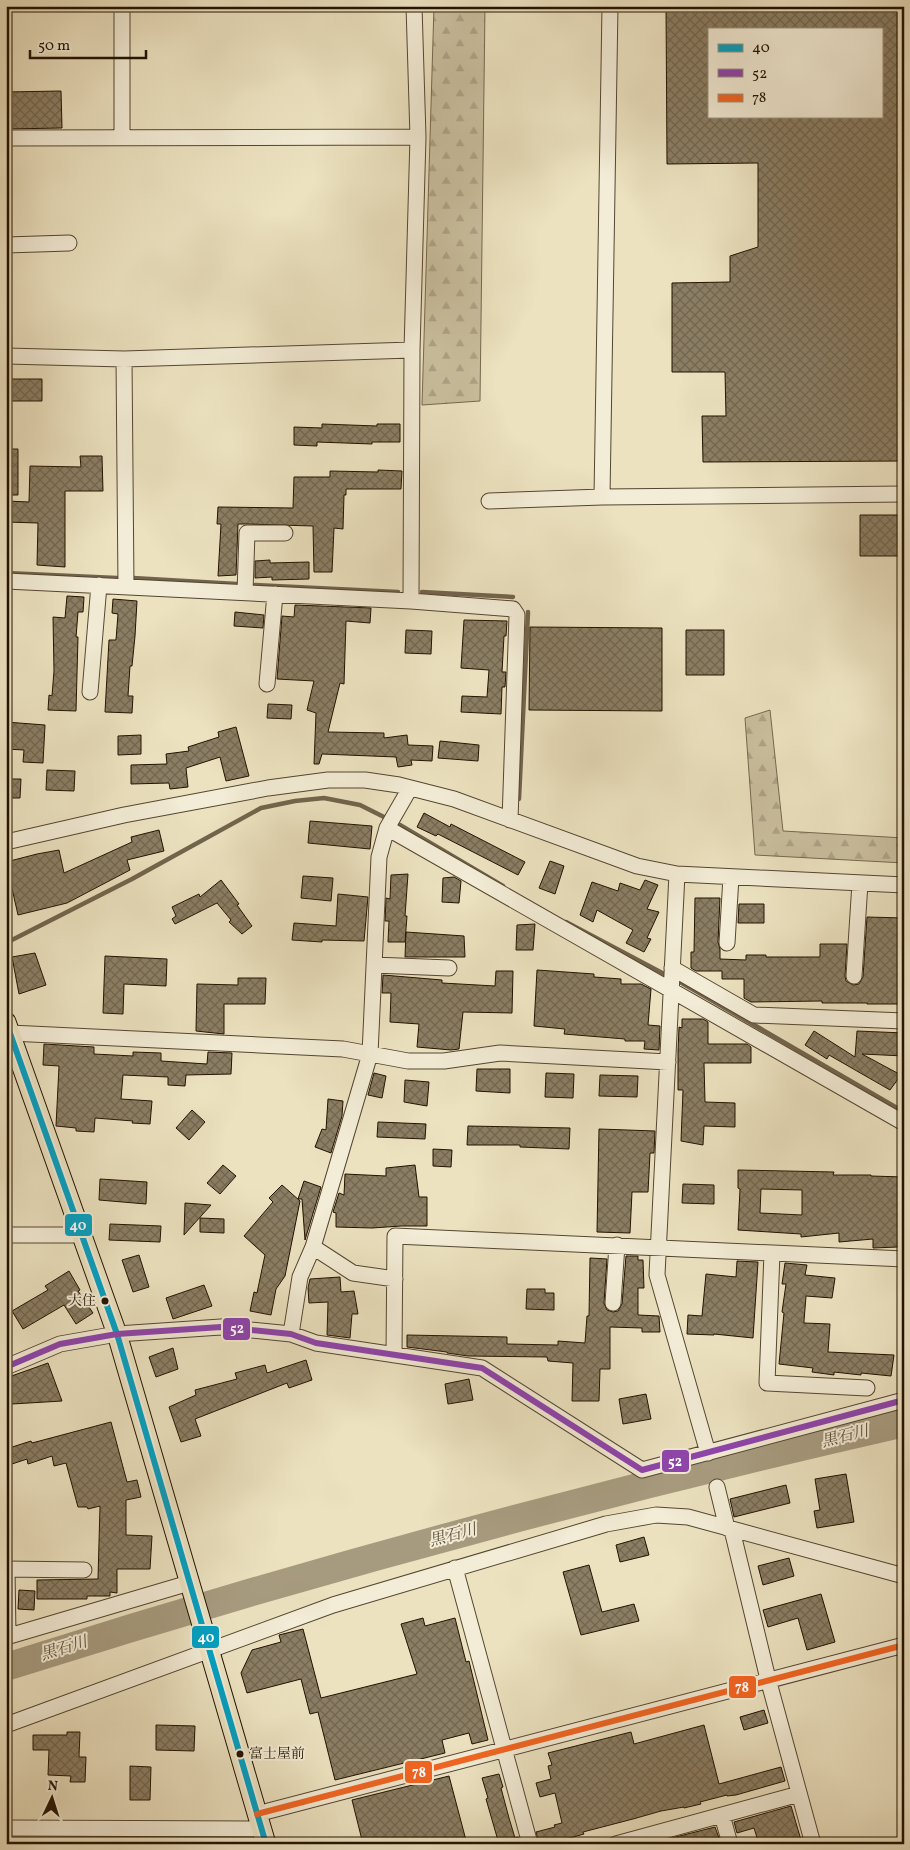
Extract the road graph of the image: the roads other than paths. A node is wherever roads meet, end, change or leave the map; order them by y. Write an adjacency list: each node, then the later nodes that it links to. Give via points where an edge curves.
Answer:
1 (122, 6): 6 (street)
2 (414, 6): 4 (street)
3 (610, 6): 13 (street)
4 (418, 137): 6 (street); 9 (street)
5 (6, 138): 6 (street)
6 (122, 138)
7 (69, 243): 8 (street)
8 (6, 245)
9 (412, 350): 11 (street); 21 (street)
10 (6, 356): 11 (street)
11 (124, 359): 18 (street)
12 (904, 494): 13 (street)
13 (602, 497): 14 (street)
14 (489, 501)
15 (285, 533): 19 (street, via 247,533)
16 (6, 581): 17 (street)
17 (99, 585): 18 (street); 23 (street)
18 (126, 587): 19 (street)
19 (244, 593): 20 (street)
20 (275, 594): 21 (street); 22 (street)
21 (411, 601): 25 (street, via 513,609 517,615)
22 (268, 684)
23 (90, 692)
24 (410, 788): 25 (street, via 454,799); 26 (street); 27 (street, via 365,780 300,783 124,815)
25 (510, 820): 28 (street, via 638,866)
26 (390, 823): 33 (street, via 379,857); 36 (street)
27 (6, 842)
28 (677, 874): 29 (street); 36 (street)
29 (731, 877): 30 (street); 32 (street)
30 (860, 883): 31 (street); 35 (street)
31 (904, 885)
32 (727, 942)
33 (374, 965): 34 (street); 39 (street)
34 (449, 968)
35 (854, 976)
36 (672, 980): 37 (street, via 754,1015); 40 (street); 41 (street)
37 (904, 1021)
38 (9, 1034): 39 (street, via 343,1049); 43 (main road)
39 (370, 1054): 40 (street, via 408,1061 444,1061 500,1053); 45 (street)
40 (668, 1062): 46 (street)
41 (904, 1123)
42 (6, 1235): 43 (street)
43 (82, 1235): 51 (main road)
44 (616, 1245): 46 (street); 49 (street, via 395,1236); 50 (street)
45 (313, 1247): 49 (street, via 353,1273); 52 (street, via 300,1277)
46 (660, 1247): 47 (street); 57 (street, via 658,1275)
47 (772, 1253): 48 (street); 55 (street, via 766,1383)
48 (904, 1259)
49 (395, 1278): 53 (street)
50 (613, 1303)
51 (117, 1334): 52 (street, via 221,1328); 54 (street, via 60,1344); 64 (main road)
52 (291, 1334): 53 (street, via 316,1343)
53 (394, 1355): 57 (street, via 482,1368 642,1470)
54 (6, 1367)
55 (867, 1388)
56 (904, 1400): 57 (street)
57 (708, 1453)
58 (717, 1487): 59 (street)
59 (729, 1529): 61 (street, via 688,1517 656,1515 606,1524); 63 (street); 68 (street)
60 (6, 1568): 62 (street); 65 (street)
61 (455, 1568): 67 (street, via 333,1605); 70 (street)
62 (84, 1570)
63 (904, 1576)
64 (190, 1586): 65 (street); 67 (main road)
65 (7, 1636)
66 (904, 1645): 68 (street)
67 (210, 1651): 69 (street); 74 (main road)
68 (768, 1679): 70 (street); 71 (street)
69 (6, 1726)
70 (504, 1749): 74 (street); 75 (street)
71 (799, 1794): 72 (street); 78 (street)
72 (722, 1815): 76 (street); 77 (street)
73 (6, 1828): 74 (street)
74 (261, 1829)
75 (530, 1844)
76 (616, 1844)
77 (730, 1844)
78 (813, 1844)

